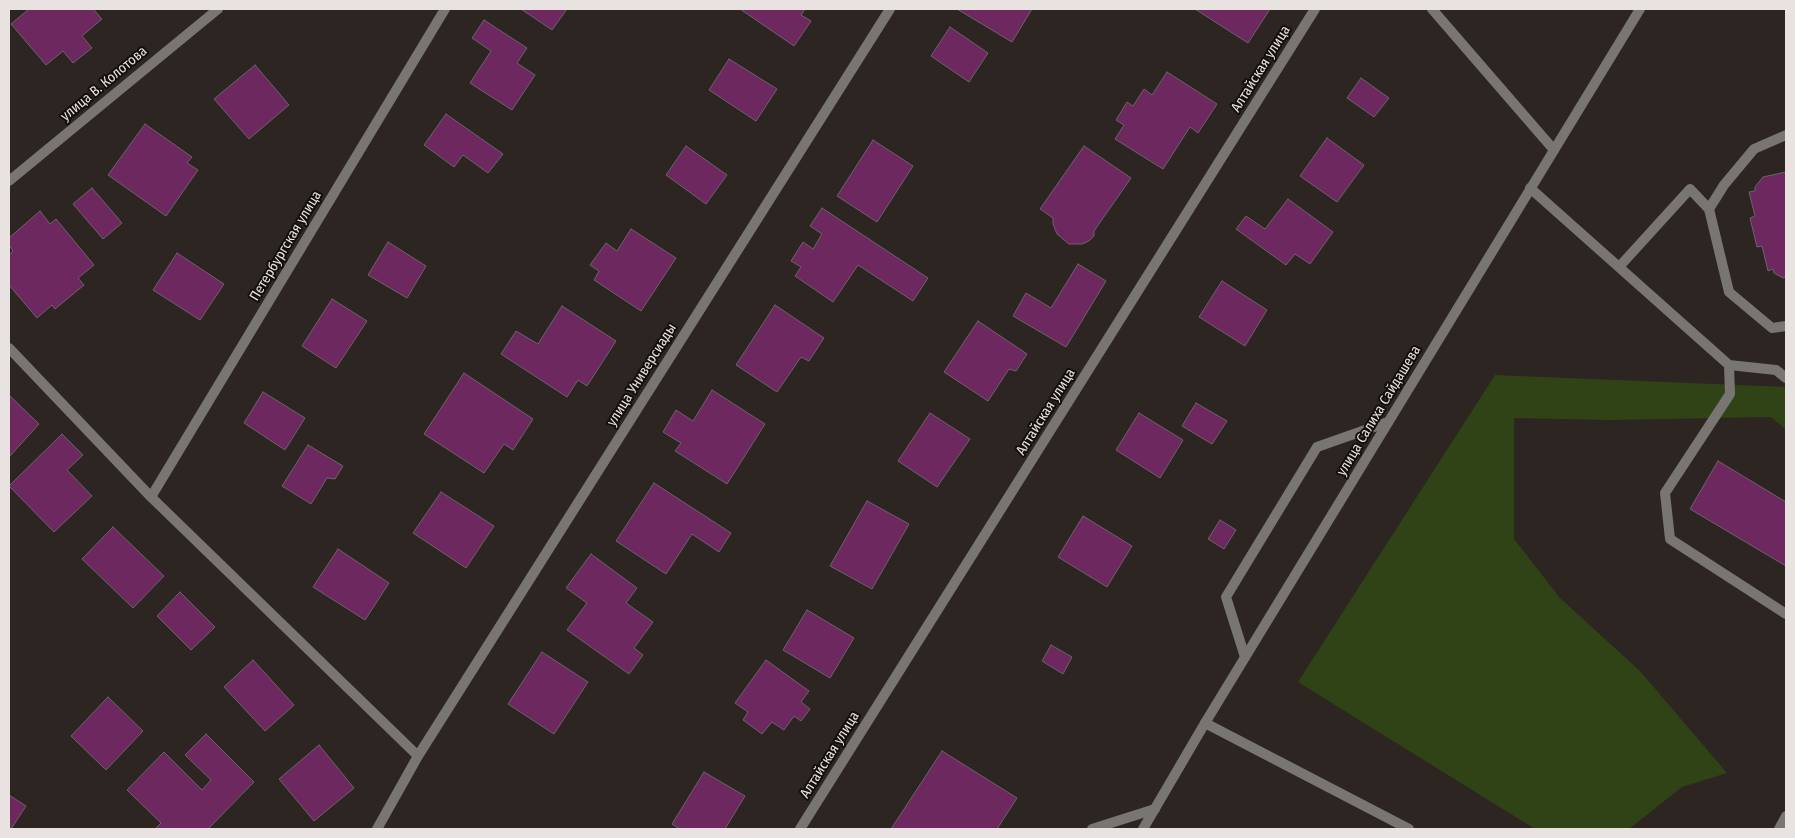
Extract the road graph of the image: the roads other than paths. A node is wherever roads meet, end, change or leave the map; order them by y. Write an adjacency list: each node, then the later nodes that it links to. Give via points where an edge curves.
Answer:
1 (218, 9): 9 (street, улица В. Колотова)
2 (445, 9): 18 (street, Петербургская улица)
3 (890, 9): 22 (street, улица Универсиады)
4 (1315, 9): 26 (street, Алтайская улица)
5 (1432, 9): 8 (street)
6 (1640, 9): 8 (street, улица Салиха Сайдашева)
7 (1786, 136): 11 (street, via 1754,149)
8 (1554, 150): 10 (street, улица Салиха Сайдашева)
9 (9, 181)
10 (1530, 188): 12 (street); 17 (street, улица Салиха Сайдашева)
11 (1709, 209): 12 (street, via 1690,189); 13 (street, via 1728,292 1772,328)
12 (1619, 267): 15 (street)
13 (1786, 326)
14 (9, 348): 18 (street)
15 (1729, 365): 16 (street, via 1776,370); 19 (street, via 1730,394 1665,492 1670,540)
16 (1786, 378)
17 (1388, 422): 20 (street, улица Салиха Сайдашева); 20 (street, via 1317,447 1226,597)
18 (150, 497): 22 (street)
19 (1786, 614)
20 (1245, 657): 21 (street, улица Салиха Сайдашева)
21 (1205, 723): 23 (street, улица Салиха Сайдашева); 29 (street)
22 (418, 756): 25 (street, улица Универсиады)
23 (1155, 809): 27 (street); 28 (street, улица Салиха Сайдашева)
24 (1786, 816): 30 (street)
25 (377, 829)
26 (800, 829)
27 (1092, 829)
28 (1143, 829)
29 (1409, 829)
30 (1780, 829)

